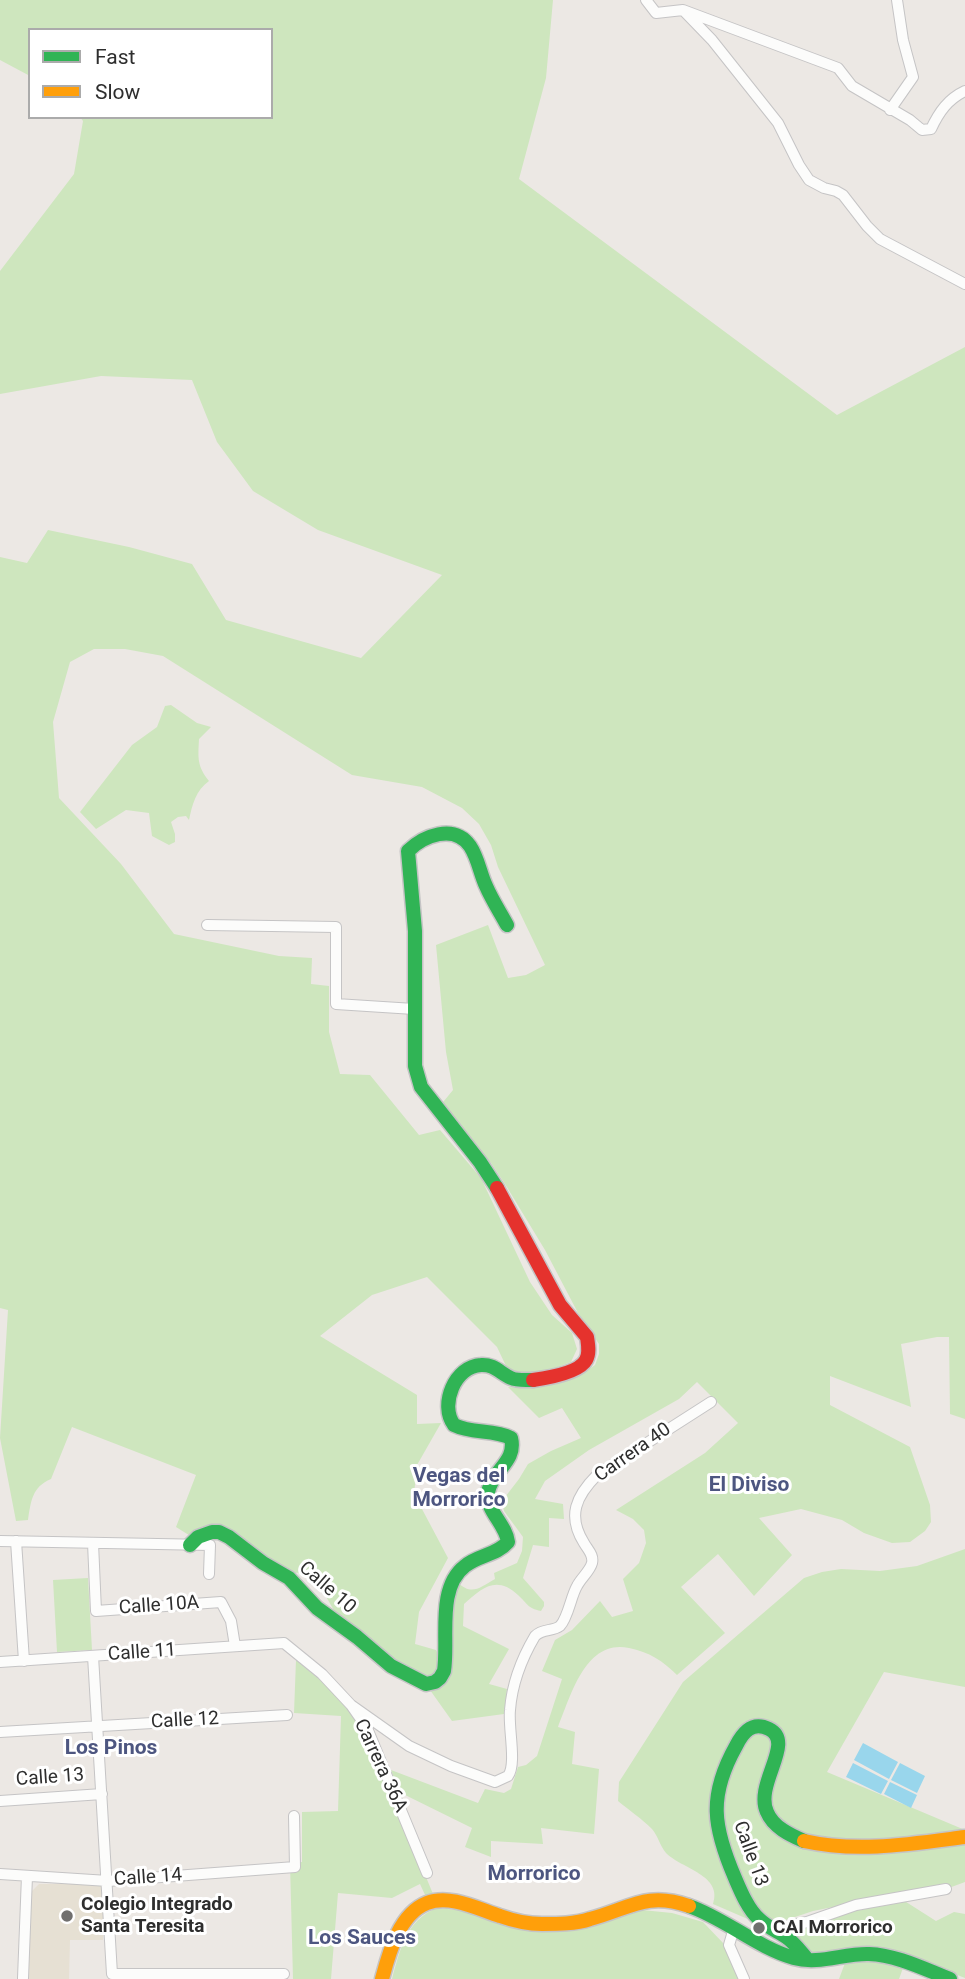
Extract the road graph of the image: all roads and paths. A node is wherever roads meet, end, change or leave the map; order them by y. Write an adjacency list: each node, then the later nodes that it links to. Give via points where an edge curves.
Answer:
1 (646, 0): 3 (street, via 656,13)
2 (897, 0): 5 (street, via 914,77)
3 (683, 10): 5 (street, via 838,68 852,86); 6 (street, via 778,123 809,180 843,195 880,239)
4 (965, 91): 5 (street, via 953,96 931,129 922,130)
5 (890, 110)
6 (965, 284)
7 (207, 925): 9 (street, via 336,926 336,1004)
8 (507, 925): 9 (main road, via 467,841 438,832 416,842 407,860 415,931)
9 (414, 1009): 14 (main road, Calle 10, via 415,1066 421,1087 503,1198 560,1305 587,1337 588,1354 581,1366 524,1381 509,1378 493,1366 474,1366 461,1373 451,1388 448,1404 453,1424 511,1438 512,1454 491,1482 487,1496 507,1530 508,1542 504,1549 470,1562 456,1576 444,1628 445,1666 432,1684 391,1666 317,1608 289,1578 224,1534 205,1533)
10 (711, 1402): 21 (street, Carrera 40, via 597,1475 579,1496 576,1528 593,1562 561,1625 535,1636 517,1676 509,1712 513,1764 508,1776 495,1782 451,1766 409,1746)
11 (0, 1541): 12 (street, Calle 10)
12 (16, 1541): 13 (street, Calle 10); 19 (street)
13 (93, 1543): 14 (street, Calle 10); 17 (street, Calle 10A, via 96,1611 221,1602 231,1621)
14 (190, 1545): 15 (street, Calle 10, via 210,1545)
15 (209, 1574)
16 (285, 1643): 17 (street, Calle 11); 21 (street, Carrera 36A)
17 (235, 1646): 18 (street, Calle 11)
18 (93, 1656): 19 (street, Calle 11); 23 (street)
19 (24, 1661): 20 (street, Calle 11)
20 (0, 1662)
21 (351, 1705): 29 (street, Carrera 36A, via 368,1728)
22 (287, 1715): 23 (street, Calle 12)
23 (97, 1727): 24 (street, Calle 12); 25 (street)
24 (0, 1732)
25 (102, 1794): 26 (street, Calle 13); 32 (street)
26 (0, 1801)
27 (294, 1816): 32 (street, Calle 14, via 295,1867)
28 (965, 1837): 35 (main road, Calle 13, via 890,1847 810,1843 787,1834 768,1816 764,1800 764,1787 779,1747 777,1736 772,1729 751,1726 731,1756 716,1810 743,1894 757,1918)
29 (427, 1873)
30 (0, 1874): 31 (street, Calle 14)
31 (27, 1876): 32 (street, Calle 14); 38 (street)
32 (108, 1881): 37 (street, via 112,1974)
33 (946, 1889): 35 (street, via 856,1905)
34 (734, 1928): 36 (main road, via 781,1953); 39 (main road, via 691,1906 665,1900 638,1901 585,1921 544,1924 438,1900 421,1906 404,1925 390,1950); 40 (street, via 729,1945)
35 (772, 1929): 36 (main road, Calle 13)
36 (808, 1960): 41 (main road, via 872,1954)
37 (284, 1974)
38 (23, 1978)
39 (382, 1979)
40 (744, 1979)
41 (950, 1979)

